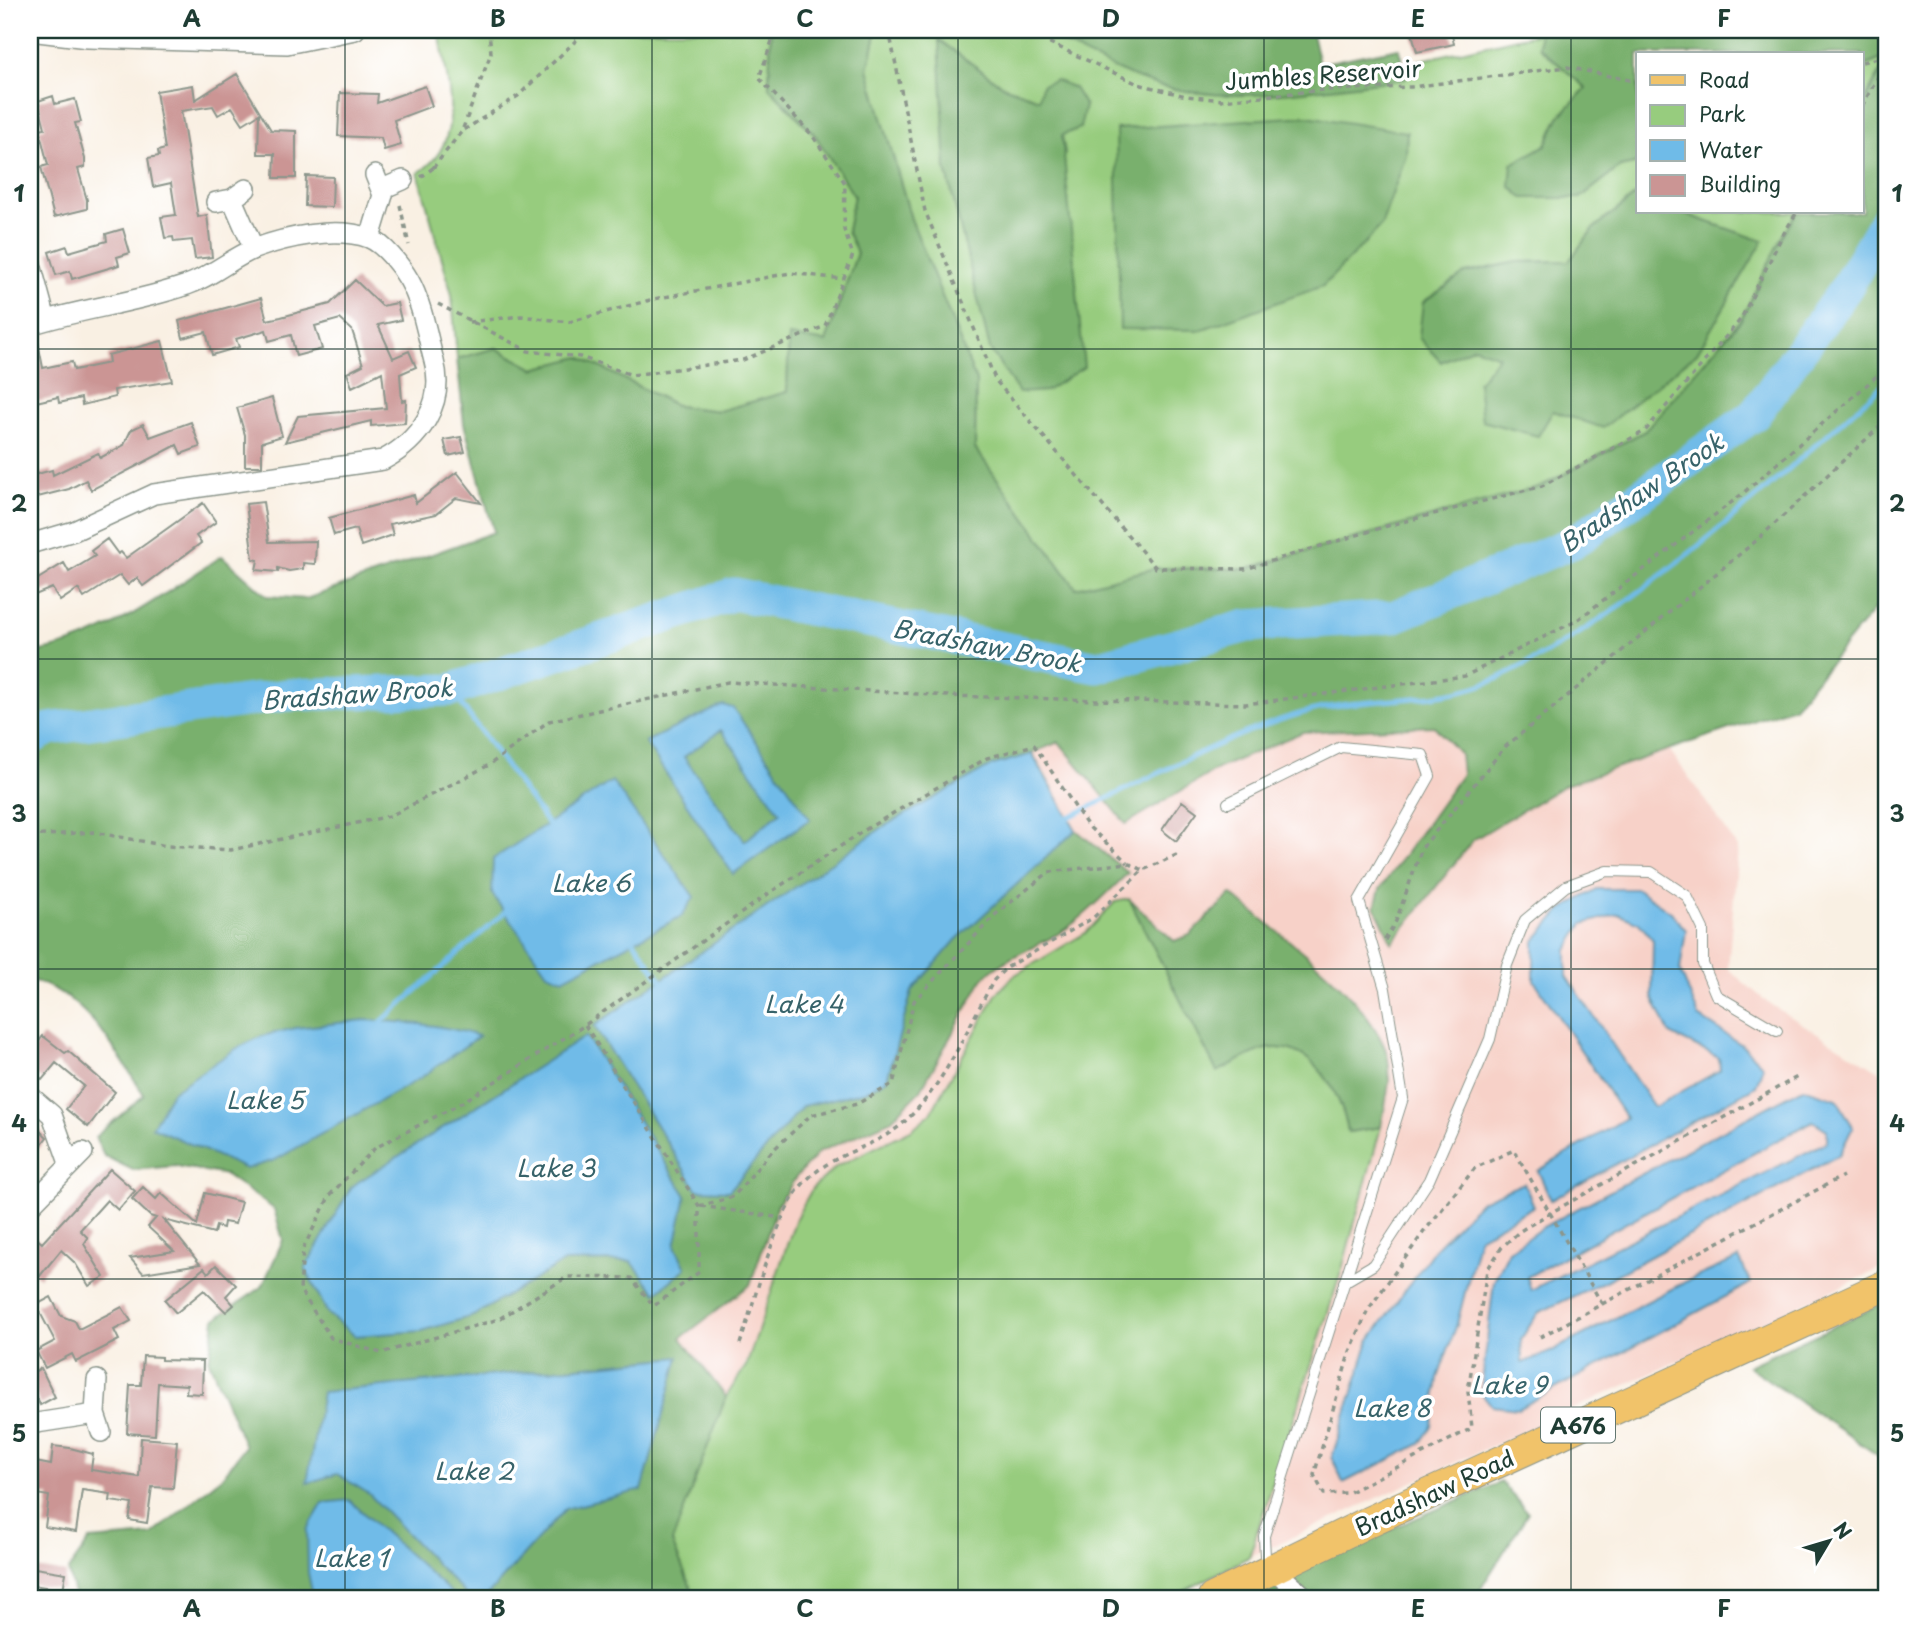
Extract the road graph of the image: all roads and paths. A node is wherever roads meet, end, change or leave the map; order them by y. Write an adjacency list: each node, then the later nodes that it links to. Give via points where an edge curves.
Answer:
1 (355, 30): 10 (street, via 286,44 88,38)
2 (489, 30): 17 (path, via 491,53)
3 (520, 30): 4 (path, via 528,36)
4 (555, 30)
5 (587, 30): 17 (path, via 518,96)
6 (776, 30): 26 (path, via 759,78 812,135 845,183 844,230 853,255)
7 (889, 30): 21 (path, via 925,211 996,381 1156,568 1245,569 1542,486 1645,431 1741,320)
8 (1021, 30): 15 (path, Jumbles Reservoir, via 1138,85 1222,100 1411,87 1567,67)
9 (1878, 30): 11 (path)
10 (30, 31)
11 (1886, 47)
12 (1886, 56): 13 (path)
13 (1864, 62)
14 (1886, 62): 16 (path)
15 (1636, 82)
16 (1864, 102)
17 (463, 131): 18 (path)
18 (433, 168): 19 (path); 19 (path)
19 (394, 184): 22 (street); 24 (path)
20 (231, 197): 23 (street)
21 (1796, 214)
22 (370, 238): 23 (street, via 316,234); 32 (street, via 400,266 416,298 435,366 437,385 425,424 412,441 383,460 154,494 74,531)
23 (254, 249): 28 (street, via 186,286)
24 (414, 257)
25 (30, 261): 28 (street)
26 (843, 279): 29 (path, via 790,273 716,285 569,322 521,316); 29 (path, via 825,326 743,360 632,375 580,357 528,351)
27 (432, 300): 29 (path)
28 (38, 322)
29 (467, 322)
30 (1886, 368): 34 (path, via 1741,495 1576,621 1465,676 1246,704 949,696 728,682 549,721 489,765 390,816 231,850 167,846 94,832)
31 (1886, 421): 38 (path, via 1757,540 1505,747 1422,848 1396,921)
32 (30, 544)
33 (1228, 803): 38 (lane, via 1341,747 1423,755 1430,776 1359,901)
34 (30, 836)
35 (1179, 854): 37 (path)
36 (1128, 863): 37 (path); 39 (path, via 1087,825 1034,745 987,758 779,887); 45 (path, via 1049,872 996,914 914,1001 893,1084 857,1104 811,1115 733,1197)
37 (1143, 870): 47 (path, via 1093,918 993,980 935,1085 916,1110 900,1126 824,1163 800,1186)
38 (1376, 956): 48 (lane, via 1403,1098)
39 (585, 1025): 45 (path); 45 (path, via 456,1105 375,1148 330,1195 303,1249 300,1290 331,1338 381,1353 499,1319 567,1277 631,1278 654,1306 699,1272)
40 (1777, 1031): 48 (lane, via 1716,995 1703,964 1703,929 1687,896 1651,872 1607,871 1566,886 1525,920 1507,965 1490,1040 1429,1180 1373,1265)
41 (1799, 1076): 46 (path)
42 (30, 1096): 44 (street, via 52,1115 76,1158)
43 (1843, 1176): 50 (path)
44 (30, 1206)
45 (699, 1206): 47 (path)
46 (1550, 1213): 46 (path, via 1502,1247 1487,1270 1468,1391 1472,1428 1348,1493 1324,1494 1314,1475 1349,1354 1368,1310 1475,1168 1514,1150); 50 (path)
47 (782, 1218): 52 (path)
48 (1344, 1282): 55 (lane, via 1264,1536)
49 (1886, 1285): 55 (main road, Bradshaw Road / A676)
50 (1602, 1304): 51 (path)
51 (1540, 1338)
52 (740, 1344)
53 (97, 1380): 54 (street, via 98,1423)
54 (30, 1424)
55 (1271, 1567): 56 (main road, Bradshaw Road / A676); 57 (street)
56 (1213, 1598)
57 (1306, 1598)

